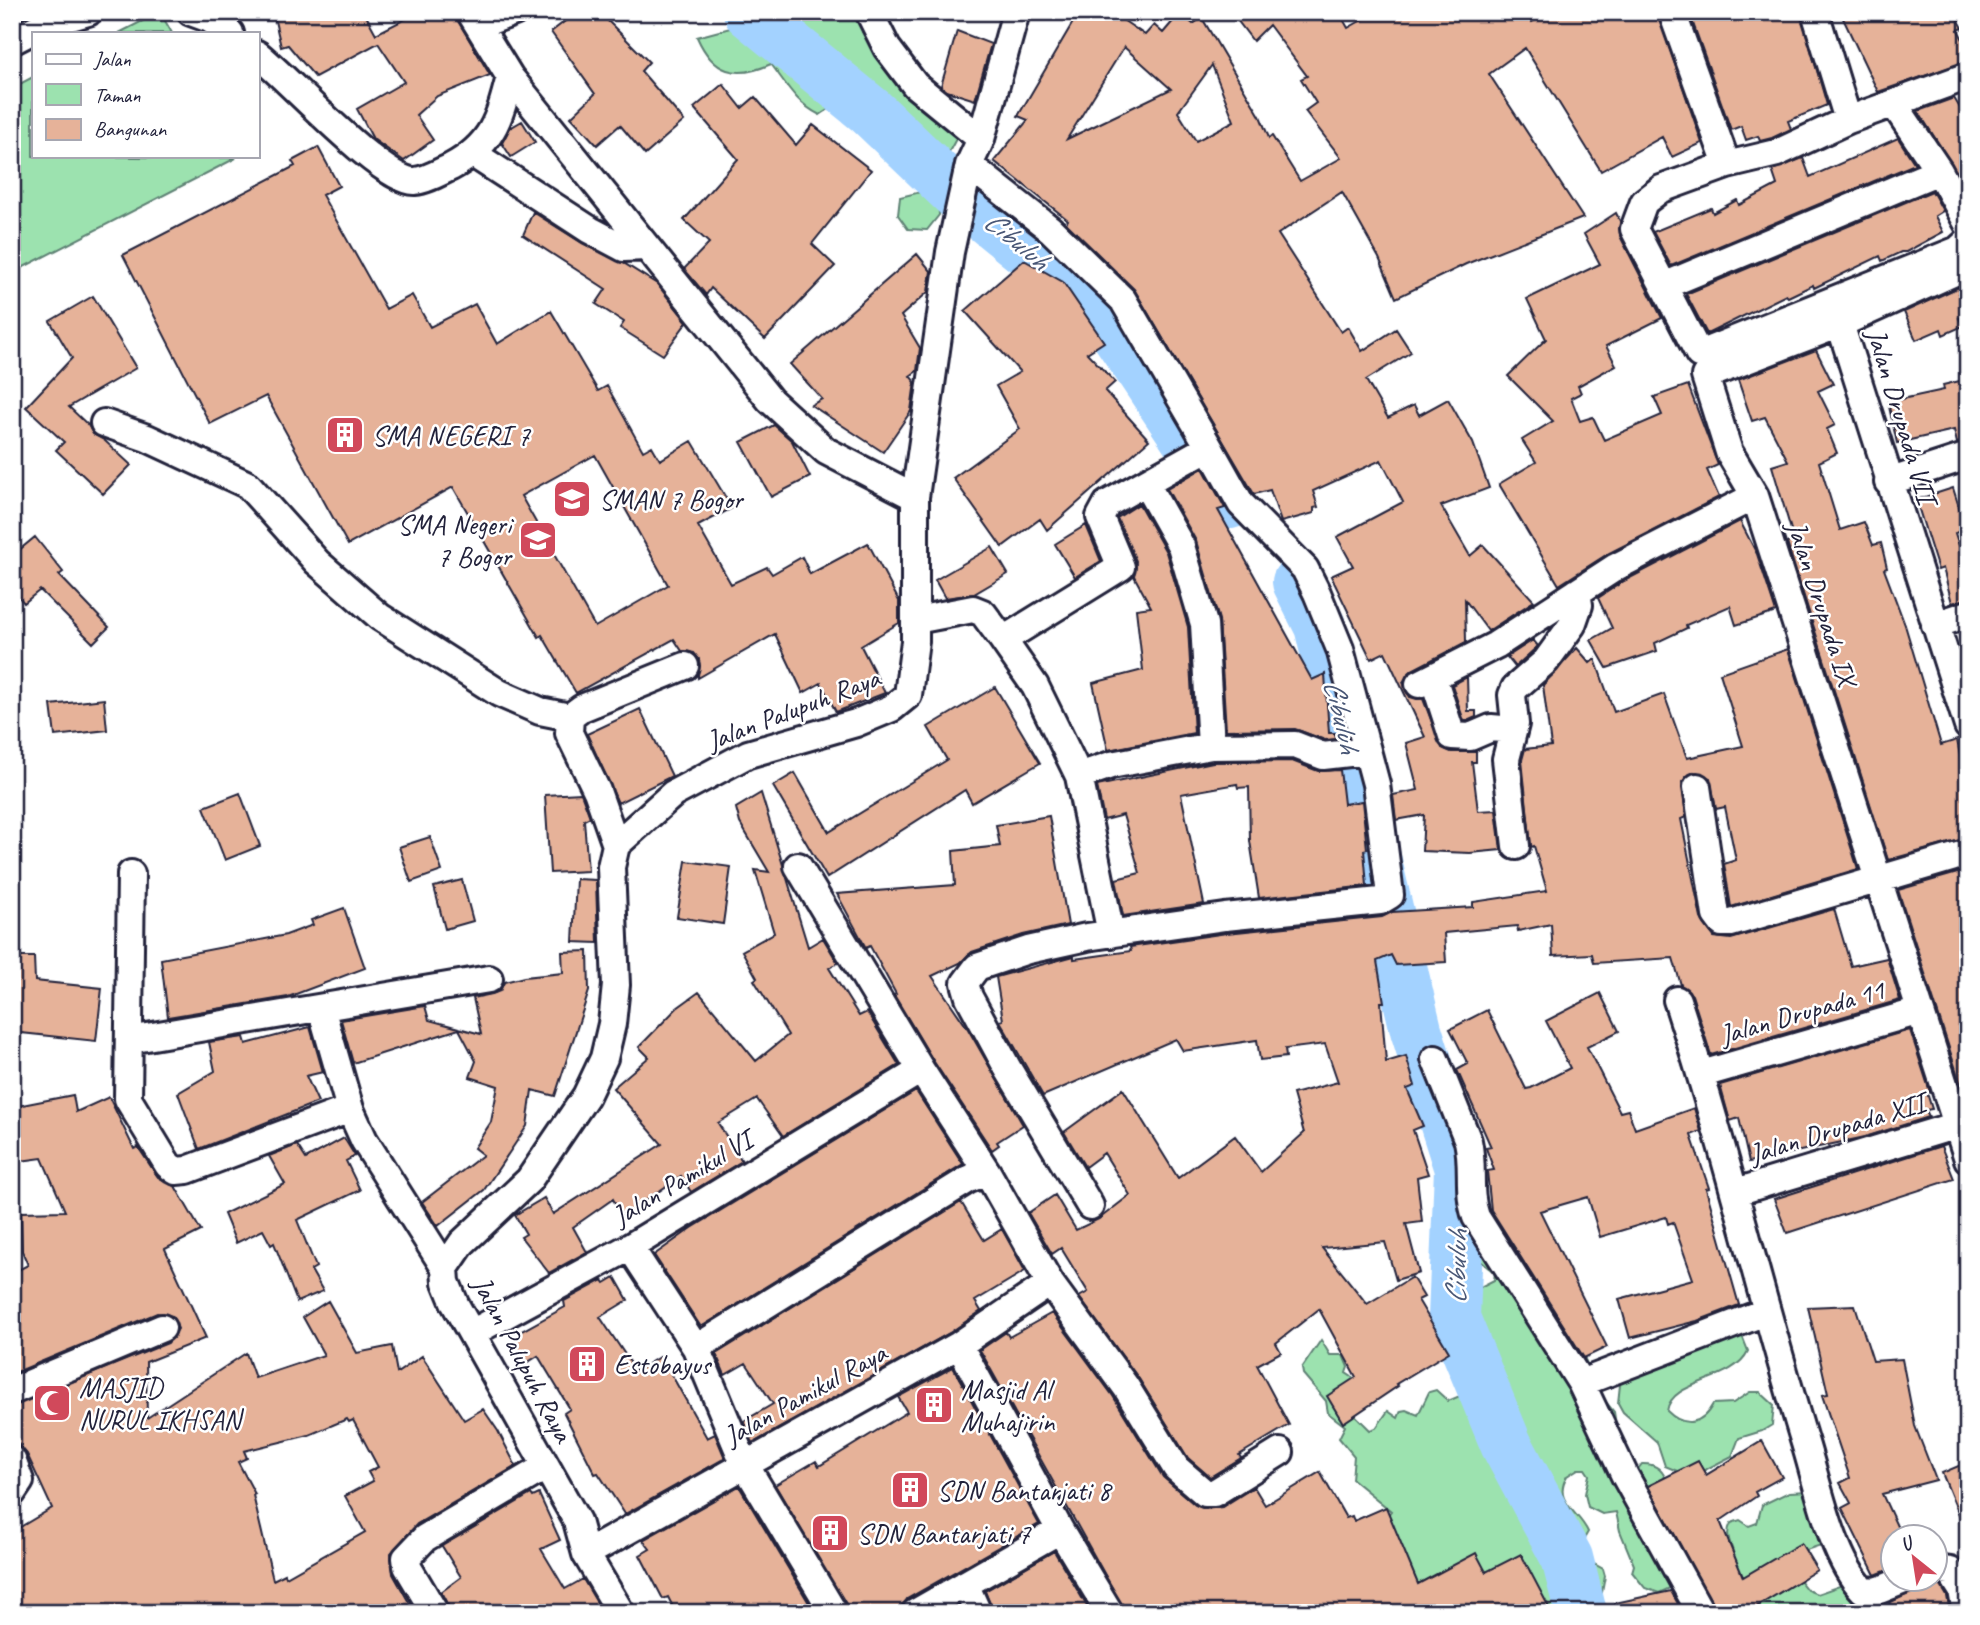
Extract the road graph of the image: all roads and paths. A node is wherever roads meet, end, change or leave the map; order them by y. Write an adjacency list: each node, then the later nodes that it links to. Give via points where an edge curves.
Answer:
1 (89, 12): 10 (street, via 43,25)
2 (191, 12): 9 (street)
3 (514, 12): 8 (street)
4 (869, 12): 16 (street, via 887,48 915,85)
5 (1016, 12): 16 (street, Jalan Palupuh Raya)
6 (1672, 12): 18 (street)
7 (1815, 12): 15 (street)
8 (475, 18): 13 (street)
9 (229, 32)
10 (12, 41)
11 (259, 56): 13 (street, via 370,157 392,174 414,181 472,156 498,123)
12 (1968, 76): 14 (street)
13 (510, 77): 23 (street)
14 (1894, 104): 15 (street); 19 (street)
15 (1848, 120): 18 (street, via 1777,153)
16 (981, 139): 20 (street, Jalan Palupuh Raya)
17 (481, 159): 23 (street, via 590,230 624,248)
18 (1727, 165): 25 (street, via 1661,189 1640,208 1634,229)
19 (1939, 172): 21 (street); 25 (street)
20 (967, 175): 28 (street, via 1050,229 1122,300); 33 (street, Jalan Palupuh Raya, via 950,251)
21 (1968, 223)
22 (1968, 241): 26 (street)
23 (645, 247): 33 (street, via 770,400 826,451)
24 (1968, 265): 26 (street, Jalan Drupada IX)
25 (1665, 285): 26 (street, via 1699,354)
26 (1836, 312): 30 (street, Jalan Drupada VII); 32 (street, Jalan Drupada IX, via 1705,376 1730,452)
27 (104, 423): 40 (street, via 148,438 248,485 317,562 380,617 499,693 540,711)
28 (1200, 452): 31 (street); 44 (street, via 1241,504 1305,569 1340,649)
29 (1968, 456): 30 (street)
30 (1888, 482): 37 (street, Jalan Drupada VII)
31 (1146, 484): 38 (street, via 1101,513 1121,567); 43 (street, via 1181,546 1205,624)
32 (1755, 496): 34 (street); 52 (street, Jalan Drupada IX)
33 (915, 497): 36 (street, Jalan Palupuh Raya)
34 (1577, 592): 42 (street, via 1577,615 1567,632 1537,670 1513,691); 42 (street, via 1496,645 1426,680 1452,736 1470,737 1491,728)
35 (1968, 614): 37 (street)
36 (916, 620): 38 (street, via 973,609 983,613); 47 (street, Jalan Palupuh Raya, via 908,695 892,708 748,754 673,794)
37 (1935, 625): 41 (street, Jalan Drupada VII)
38 (1003, 640): 45 (street, via 1035,686)
39 (685, 666): 40 (street)
40 (570, 717): 47 (street, via 569,733)
41 (1968, 726)
42 (1513, 730): 48 (street, via 1506,759)
43 (1211, 746): 44 (street, via 1295,745 1323,755); 45 (street, via 1111,765)
44 (1359, 753): 53 (street, via 1376,784 1385,898)
45 (1079, 776): 53 (street)
46 (1697, 787): 52 (street, via 1716,915 1722,923)
47 (616, 845): 69 (street, Jalan Palupuh Raya, via 611,867 616,985 604,1058 586,1096 529,1180 462,1243)
48 (1516, 845)
49 (1968, 853): 52 (street)
50 (798, 866): 60 (street)
51 (131, 874): 58 (street)
52 (1879, 882): 57 (street, Jalan Drupada IX)
53 (1111, 934): 67 (street, via 1028,950 977,967 965,983 1009,1069)
54 (489, 979): 56 (street)
55 (1678, 1000): 61 (street)
56 (321, 1008): 58 (street); 62 (street)
57 (1920, 1011): 61 (street, Jalan Drupada 11); 63 (street, Jalan Drupada IX)
58 (129, 1040): 62 (street, via 128,1100 176,1171)
59 (1435, 1059): 76 (street, via 1468,1142 1469,1199 1476,1217)
60 (921, 1070): 65 (street); 68 (street, Jalan Pamikul VI)
61 (1702, 1074): 66 (street)
62 (350, 1108): 69 (street, via 364,1140)
63 (1957, 1125): 64 (street); 66 (street, Jalan Drupada XII)
64 (1968, 1159)
65 (987, 1172): 70 (street); 75 (street)
66 (1736, 1192): 71 (street)
67 (1090, 1206)
68 (630, 1247): 73 (street, Jalan Pamikul VI); 75 (street)
69 (445, 1268): 73 (street, Jalan Palupuh Raya, via 455,1304)
70 (1050, 1283): 74 (street, Jalan Pamikul Raya); 78 (street, via 1126,1387 1176,1468 1205,1493 1213,1493)
71 (1765, 1312): 76 (street); 87 (street, via 1816,1488 1847,1568 1857,1584 1869,1592)
72 (162, 1328): 77 (street)
73 (472, 1333): 81 (street, Jalan Palupuh Raya)
74 (959, 1345): 80 (street, Jalan Pamikul Raya); 83 (street)
75 (696, 1348): 80 (street)
76 (1581, 1383): 94 (street, via 1625,1476)
77 (12, 1391)
78 (1280, 1452)
79 (12, 1460): 82 (street, via 20,1481)
80 (744, 1463): 84 (street, Jalan Pamikul Raya); 90 (street)
81 (545, 1467): 84 (street, Jalan Palupuh Raya, via 577,1521); 88 (street, via 425,1538 406,1558)
82 (12, 1493)
83 (1060, 1530): 86 (street); 93 (street)
84 (586, 1554): 89 (street, Jalan Palupuh Raya)
85 (1948, 1571): 95 (street, via 1962,1590)
86 (965, 1584): 91 (street); 92 (street)
87 (1878, 1589)
88 (435, 1613)
89 (621, 1613)
90 (834, 1613)
91 (915, 1613)
92 (978, 1613)
93 (1110, 1613)
94 (1700, 1613)
95 (1966, 1613)

